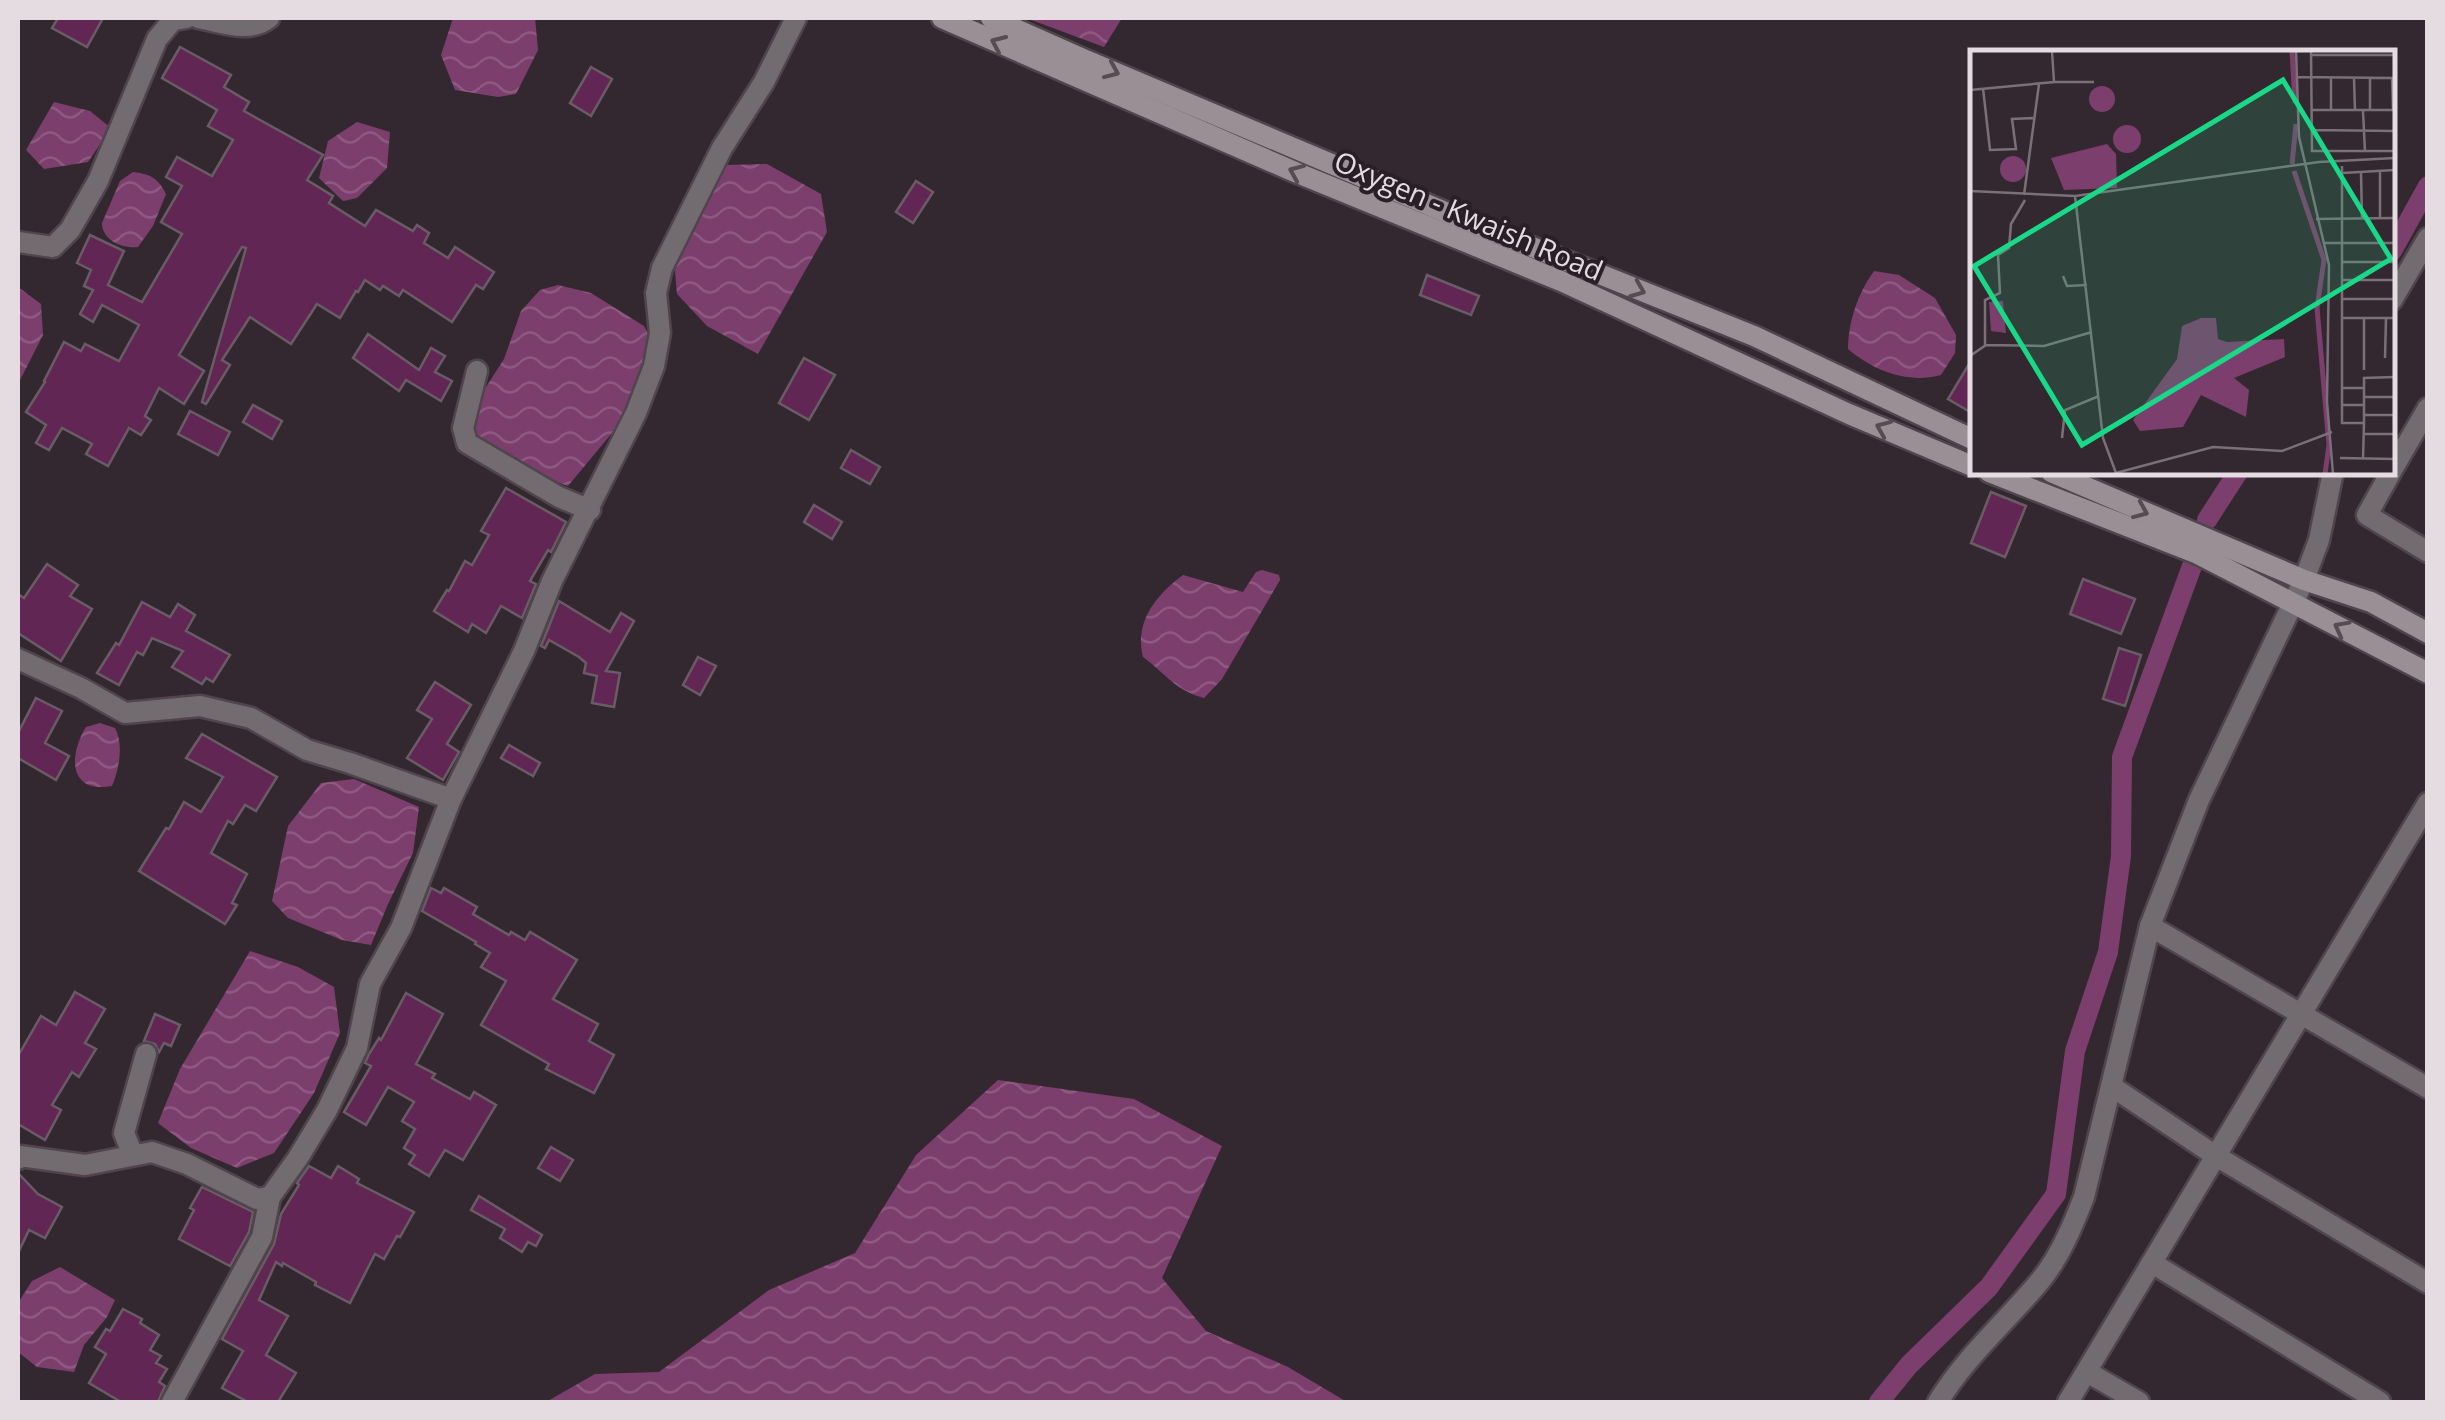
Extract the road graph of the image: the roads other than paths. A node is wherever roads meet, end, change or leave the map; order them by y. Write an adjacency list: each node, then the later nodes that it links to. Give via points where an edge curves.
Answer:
1 (186, 18): 8 (street, via 174,20 157,40 98,182 70,230 54,247)
2 (198, 18): 3 (street, via 243,27)
3 (269, 18)
4 (796, 18): 19 (street, via 662,268 654,366)
5 (942, 18): 13 (main road, Oxygen - Kwaish Road, one-way to 5, via 1562,281)
6 (991, 18): 12 (main road, Oxygen - Kwaish Road, one-way to 12, via 1754,336)
7 (2428, 238): 9 (street)
8 (18, 242)
9 (2395, 295)
10 (477, 371): 19 (street, via 463,428 468,443)
11 (2428, 408): 14 (street)
12 (1970, 438)
13 (1970, 465)
14 (2395, 466)
15 (1996, 475): 22 (main road, via 2198,554)
16 (2058, 475): 21 (main road, one-way to 21)
17 (2332, 475): 21 (street)
18 (2390, 475): 20 (street, via 2366,515)
19 (590, 510): 26 (street)
20 (2428, 552)
21 (2304, 580): 22 (street); 23 (main road, via 2371,602)
22 (2294, 602): 25 (main road, one-way to 22); 28 (street, via 2199,800)
23 (2428, 633)
24 (18, 659): 26 (street, via 126,713 200,706 251,718 308,750)
25 (2428, 674)
26 (451, 799): 36 (street, via 401,928 370,984 357,1048 328,1110)
27 (2428, 804): 29 (street)
28 (2150, 926): 29 (street); 32 (street)
29 (2301, 1014): 31 (street); 34 (street)
30 (146, 1054): 33 (street, via 124,1133)
31 (2425, 1080)
32 (2111, 1086): 34 (street); 41 (street, via 2068,1235 2042,1279)
33 (134, 1154): 35 (street, via 85,1165); 36 (street, via 152,1152 258,1199)
34 (2216, 1156): 37 (street); 38 (street)
35 (18, 1160)
36 (270, 1197): 40 (street, via 262,1237)
37 (2152, 1263): 39 (street); 44 (street)
38 (2428, 1283)
39 (2087, 1372): 42 (street); 43 (street)
40 (172, 1402)
41 (1938, 1402)
42 (2068, 1402)
43 (2139, 1402)
44 (2380, 1402)

